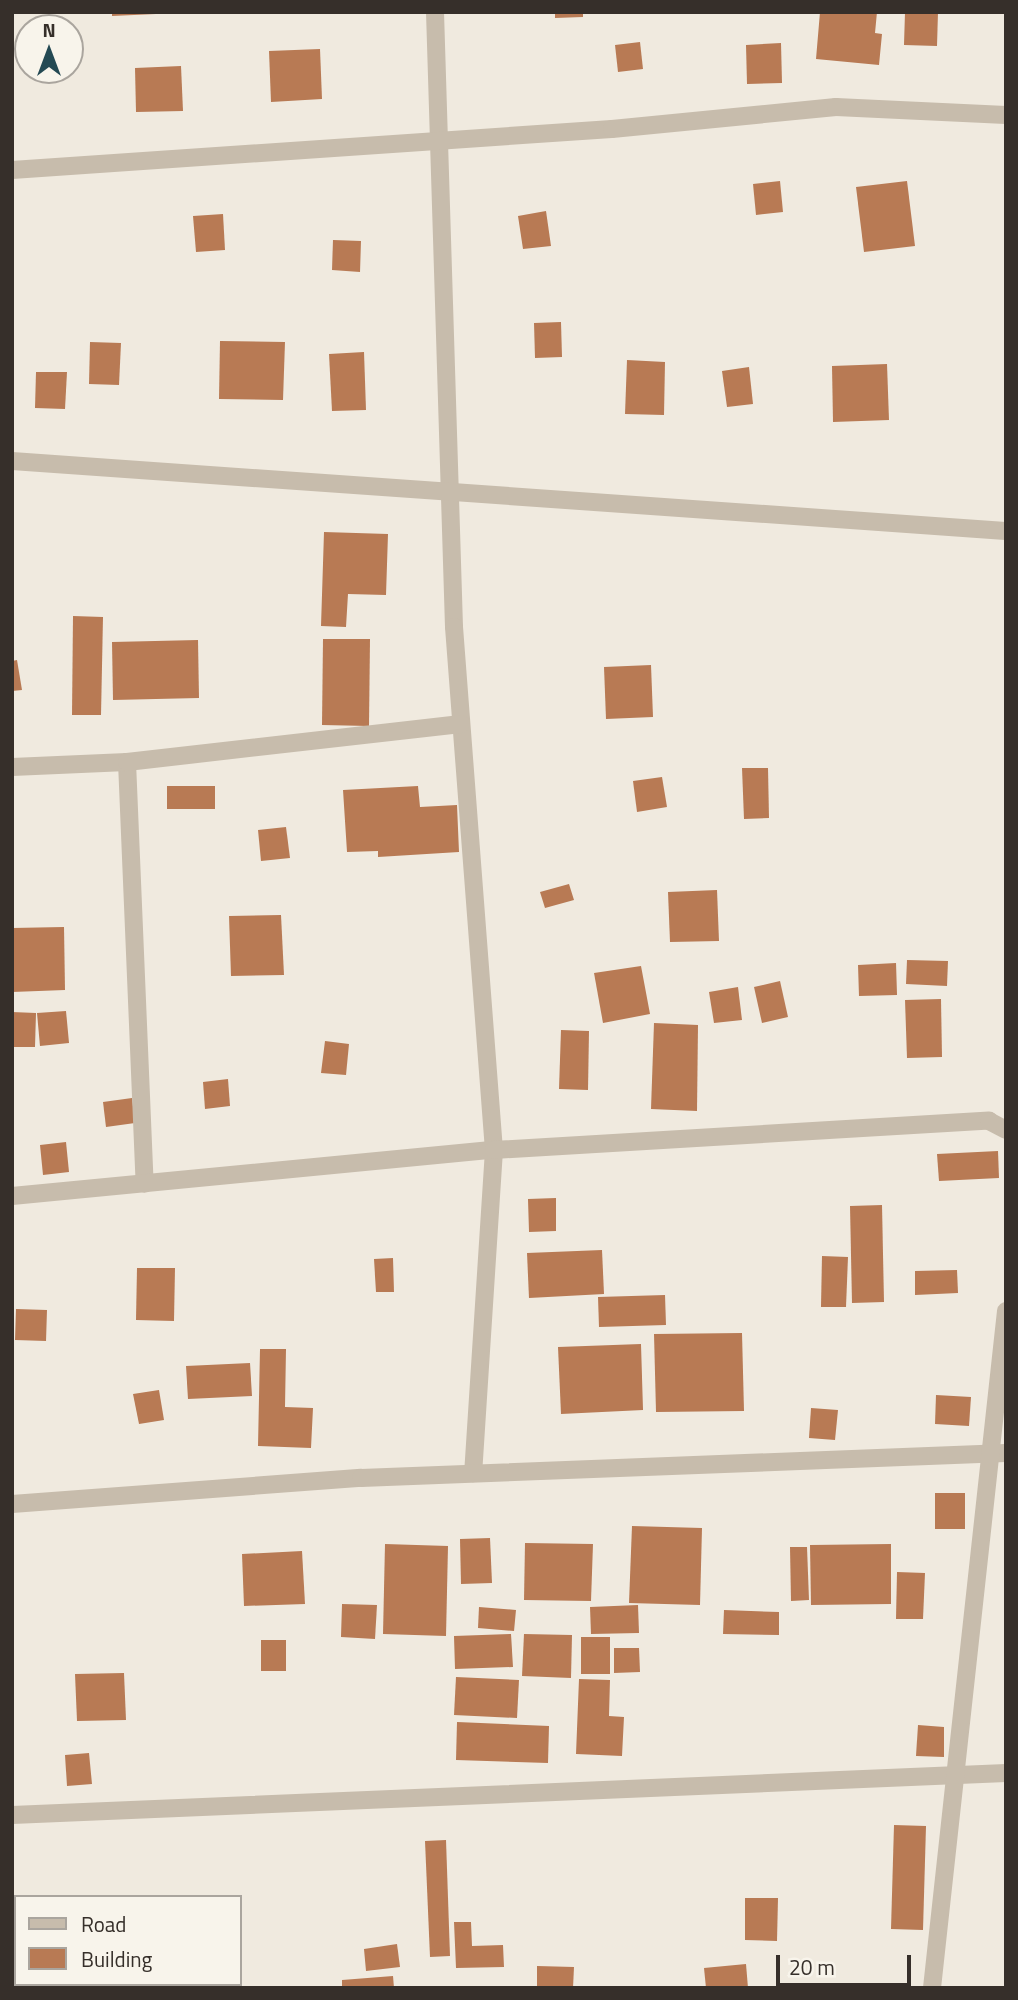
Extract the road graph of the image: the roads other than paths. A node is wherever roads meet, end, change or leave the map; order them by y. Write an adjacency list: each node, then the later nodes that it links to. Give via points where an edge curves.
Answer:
1 (435, 12): 3 (street)
2 (1006, 116): 3 (street, via 836,107)
3 (441, 138): 4 (street); 6 (street)
4 (12, 170)
5 (12, 461): 6 (street)
6 (451, 489): 7 (street); 8 (street)
7 (1006, 531)
8 (461, 724): 9 (street); 12 (street)
9 (127, 761): 10 (street); 13 (street)
10 (12, 767)
11 (1006, 1130): 12 (street, via 989,1121)
12 (494, 1150): 13 (street); 17 (street)
13 (145, 1184): 14 (street)
14 (12, 1196)
15 (1006, 1311): 16 (street)
16 (998, 1453): 17 (street); 20 (street)
17 (473, 1473): 18 (street)
18 (12, 1504)
19 (1006, 1773): 20 (street)
20 (952, 1774): 21 (street); 22 (street)
21 (12, 1815)
22 (932, 1988)

